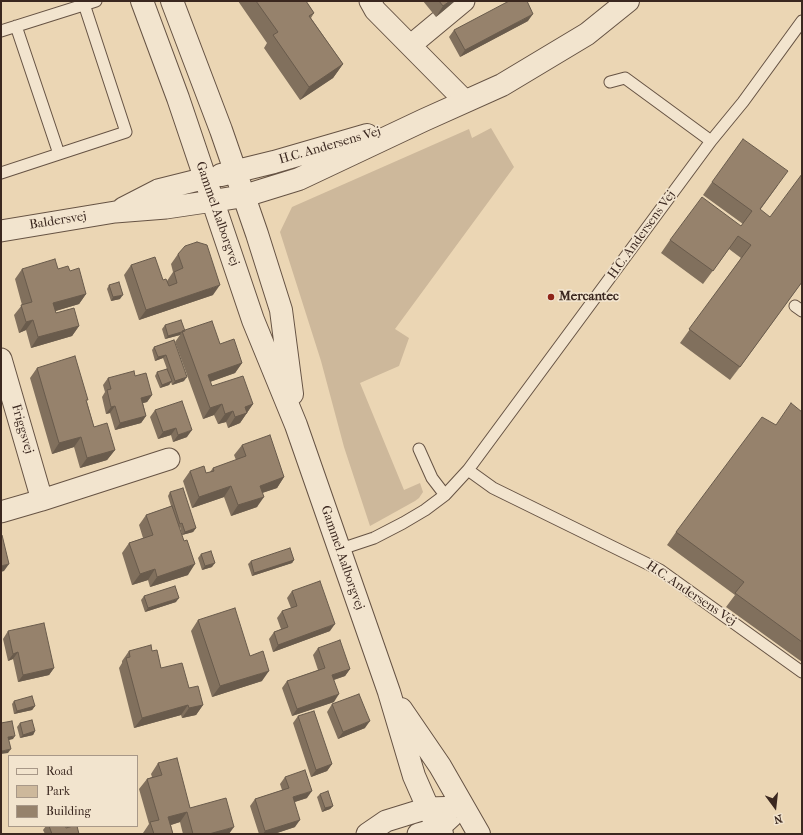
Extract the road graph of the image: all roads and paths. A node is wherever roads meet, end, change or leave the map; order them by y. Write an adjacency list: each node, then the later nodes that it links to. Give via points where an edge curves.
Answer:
1 (96, 1): 7 (lane)
2 (142, 1): 19 (street, Gammel Aalborgvej)
3 (172, 1): 17 (street, Gammel Aalborgvej)
4 (370, 1): 11 (street, via 375,10)
5 (464, 1): 11 (street)
6 (628, 1): 13 (street, H.C. Andersens Vej, via 587,34 502,85)
7 (84, 4): 9 (lane); 16 (lane, via 126,132)
8 (802, 21): 15 (lane, H.C. Andersens Vej)
9 (16, 26): 10 (lane); 16 (lane)
10 (1, 31)
11 (411, 46): 13 (street)
12 (610, 82): 15 (lane, via 625,78)
13 (465, 101): 14 (street, H.C. Andersens Vej)
14 (424, 120): 17 (street, H.C. Andersens Vej); 20 (street, H.C. Andersens Vej, via 299,179)
15 (711, 141): 28 (lane, H.C. Andersens Vej)
16 (59, 154): 18 (lane)
17 (236, 171): 19 (street, H.C. Andersens Vej); 20 (street, Gammel Aalborgvej)
18 (1, 173)
19 (206, 178): 21 (street, Gammel Aalborgvej); 22 (street, Baldersvej, via 158,190)
20 (244, 196): 21 (street, H.C. Andersens Vej); 25 (street, Gammel Aalborgvej, via 281,310)
21 (213, 200): 22 (street, Baldersvej, via 166,208); 25 (street, Gammel Aalborgvej, via 253,320)
22 (115, 212): 23 (street, Baldersvej)
23 (1, 231)
24 (1, 358): 30 (street, Friggsvej)
25 (296, 425): 32 (street, Gammel Aalborgvej)
26 (419, 450): 29 (lane, via 432,478)
27 (168, 459): 30 (street)
28 (468, 470): 29 (lane, H.C. Andersens Vej); 33 (lane, H.C. Andersens Vej, via 493,488 660,570)
29 (445, 495): 32 (lane, H.C. Andersens Vej, via 425,510 374,538)
30 (42, 500): 31 (street)
31 (1, 512)
32 (338, 550): 34 (street, Gammel Aalborgvej)
33 (802, 672)
34 (389, 692): 35 (street, Gammel Aalborgvej, via 440,766); 36 (street, Gammel Aalborgvej, via 414,776)
35 (463, 807): 36 (street); 37 (street); 40 (street, Gammel Aalborgvej)
36 (428, 808): 37 (street, Gammel Aalborgvej); 38 (street, via 386,821)
37 (441, 831): 39 (street)
38 (367, 834)
39 (418, 834)
40 (479, 834)

